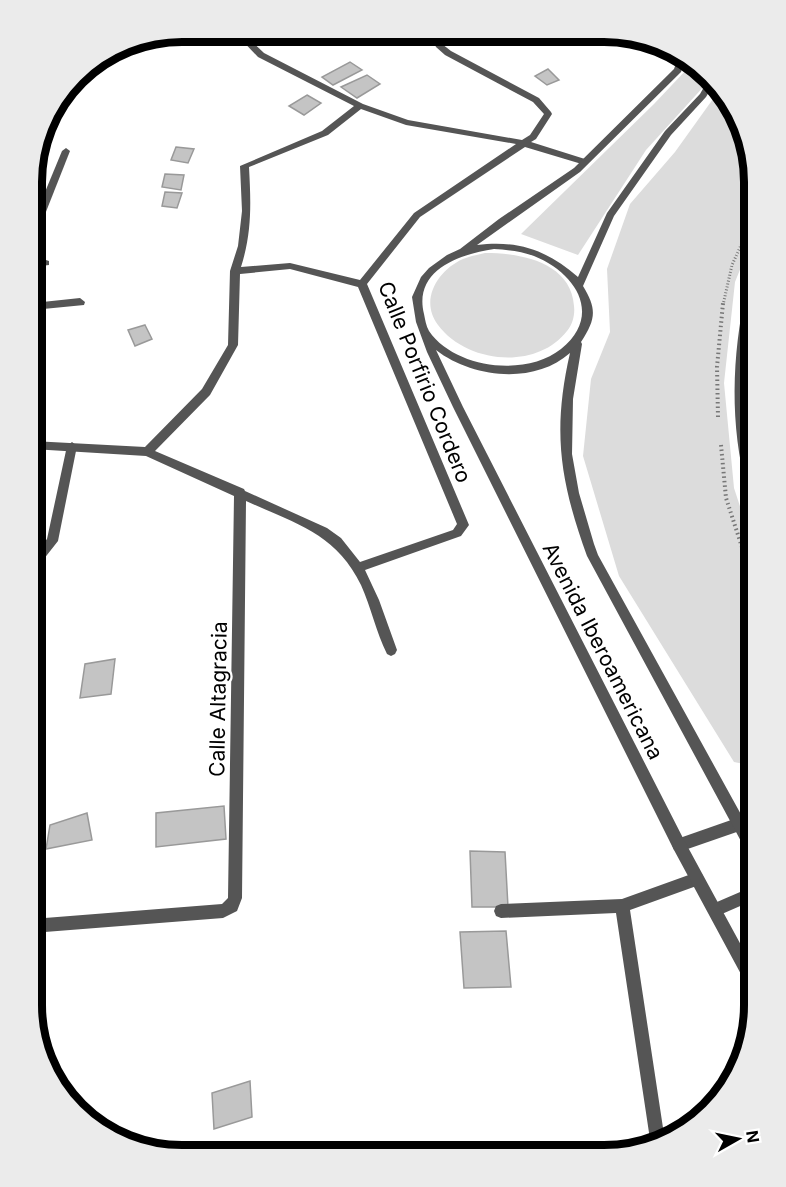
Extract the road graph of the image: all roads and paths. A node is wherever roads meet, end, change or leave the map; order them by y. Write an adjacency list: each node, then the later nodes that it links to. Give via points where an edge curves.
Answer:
1 (248, 42): 5 (street, via 261,55)
2 (438, 42): 6 (street, Calle Porfirio Cordero, via 448,53 545,108 545,120 533,137)
3 (680, 65): 8 (street)
4 (707, 88): 14 (street, via 668,133 610,215)
5 (360, 106): 6 (street, via 406,122); 13 (street, via 326,133 244,166 247,211)
6 (523, 143): 8 (street); 15 (street, Calle Porfirio Cordero, via 417,215)
7 (66, 151): 9 (street)
8 (585, 162): 10 (street)
9 (42, 210)
10 (461, 252): 14 (street, via 487,246 514,247 563,266); 18 (street, via 441,262 417,294 417,314)
11 (42, 263): 12 (street)
12 (46, 263)
13 (235, 271): 15 (street, via 290,266); 24 (street, via 233,345 206,392)
14 (580, 283): 19 (street, via 588,303 587,324)
15 (362, 284): 27 (street, Calle Porfirio Cordero, via 463,525 457,533)
16 (80, 302): 17 (street)
17 (42, 306)
18 (425, 333): 19 (street, via 443,351 469,364 499,370 529,369 556,359); 32 (street, Avenida Iberoamericana, via 458,407)
19 (577, 344): 30 (street, Avenida Iberoamericana, via 569,381 566,453 592,556)
20 (744, 351): 21 (street, via 740,401)
21 (744, 436)
22 (42, 445): 23 (street)
23 (72, 446): 24 (street); 26 (street, via 52,541)
24 (147, 452): 25 (street)
25 (240, 492): 27 (street, via 323,531 344,546); 38 (street, Calle Altagracia, via 232,906 224,911)
26 (42, 553)
27 (359, 567): 28 (street)
28 (391, 650)
29 (744, 823): 30 (street)
30 (740, 824): 31 (street, Avenida Iberoamericana); 32 (street)
31 (744, 832)
32 (679, 845): 33 (street, Avenida Iberoamericana)
33 (697, 879): 35 (street); 36 (street, Avenida Iberoamericana)
34 (744, 897): 36 (street)
35 (622, 906): 37 (street); 40 (street)
36 (715, 910): 39 (street, Avenida Iberoamericana)
37 (501, 911)
38 (42, 925)
39 (744, 965)
40 (656, 1134)

